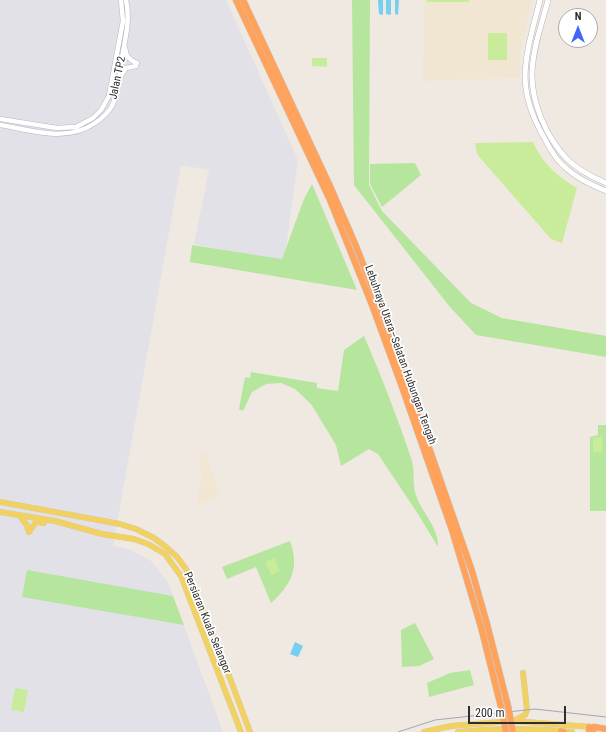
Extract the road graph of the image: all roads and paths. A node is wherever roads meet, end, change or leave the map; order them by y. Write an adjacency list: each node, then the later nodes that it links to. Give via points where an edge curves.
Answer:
1 (121, 0): 9 (street, Jalan TP2, via 123,21 109,96 102,110 76,127 57,128)
2 (126, 0): 7 (street, Jalan TP2, via 128,22)
3 (236, 0): 28 (highway, Lebuhraya Utara–Selatan Hubungan Tengah, bridge, via 330,200 402,384 452,530 481,627)
4 (243, 0): 29 (highway, Lebuhraya Utara–Selatan Hubungan Tengah, bridge, via 329,184 383,316 472,571 488,624)
5 (540, 0): 11 (main road, via 525,72 526,93)
6 (548, 0): 10 (main road, via 532,73 535,100)
7 (125, 43): 8 (street, Jalan TP2); 8 (street, via 127,57 136,64 126,68)
8 (119, 78): 12 (street, Jalan TP2, via 112,105 99,120 85,130 56,134)
9 (0, 119)
10 (542, 119): 11 (main road); 13 (main road, via 567,159 589,176)
11 (535, 122): 14 (main road, via 554,155 565,168)
12 (0, 125)
13 (606, 183)
14 (606, 191)
15 (0, 502): 25 (main road, Persiaran Kuala Selangor, via 120,524 136,529 166,546 186,569)
16 (0, 512): 17 (main road, Persiaran Kuala Selangor)
17 (18, 515): 18 (main road, Persiaran Kuala Selangor, via 55,521); 18 (main road, via 29,532 34,524 40,522)
18 (102, 534): 24 (main road, Persiaran Kuala Selangor, via 148,544 165,554 174,564 181,576)
19 (523, 673): 20 (main road, via 527,710 522,718)
20 (513, 721): 22 (main road); 26 (main road, via 451,726)
21 (606, 729): 22 (highway)
22 (591, 730)
23 (562, 731): 27 (main road, via 484,729); 30 (main road)
24 (241, 732)
25 (250, 732)
26 (424, 732)
27 (458, 732)
28 (506, 732)
29 (513, 732)
30 (572, 732)

